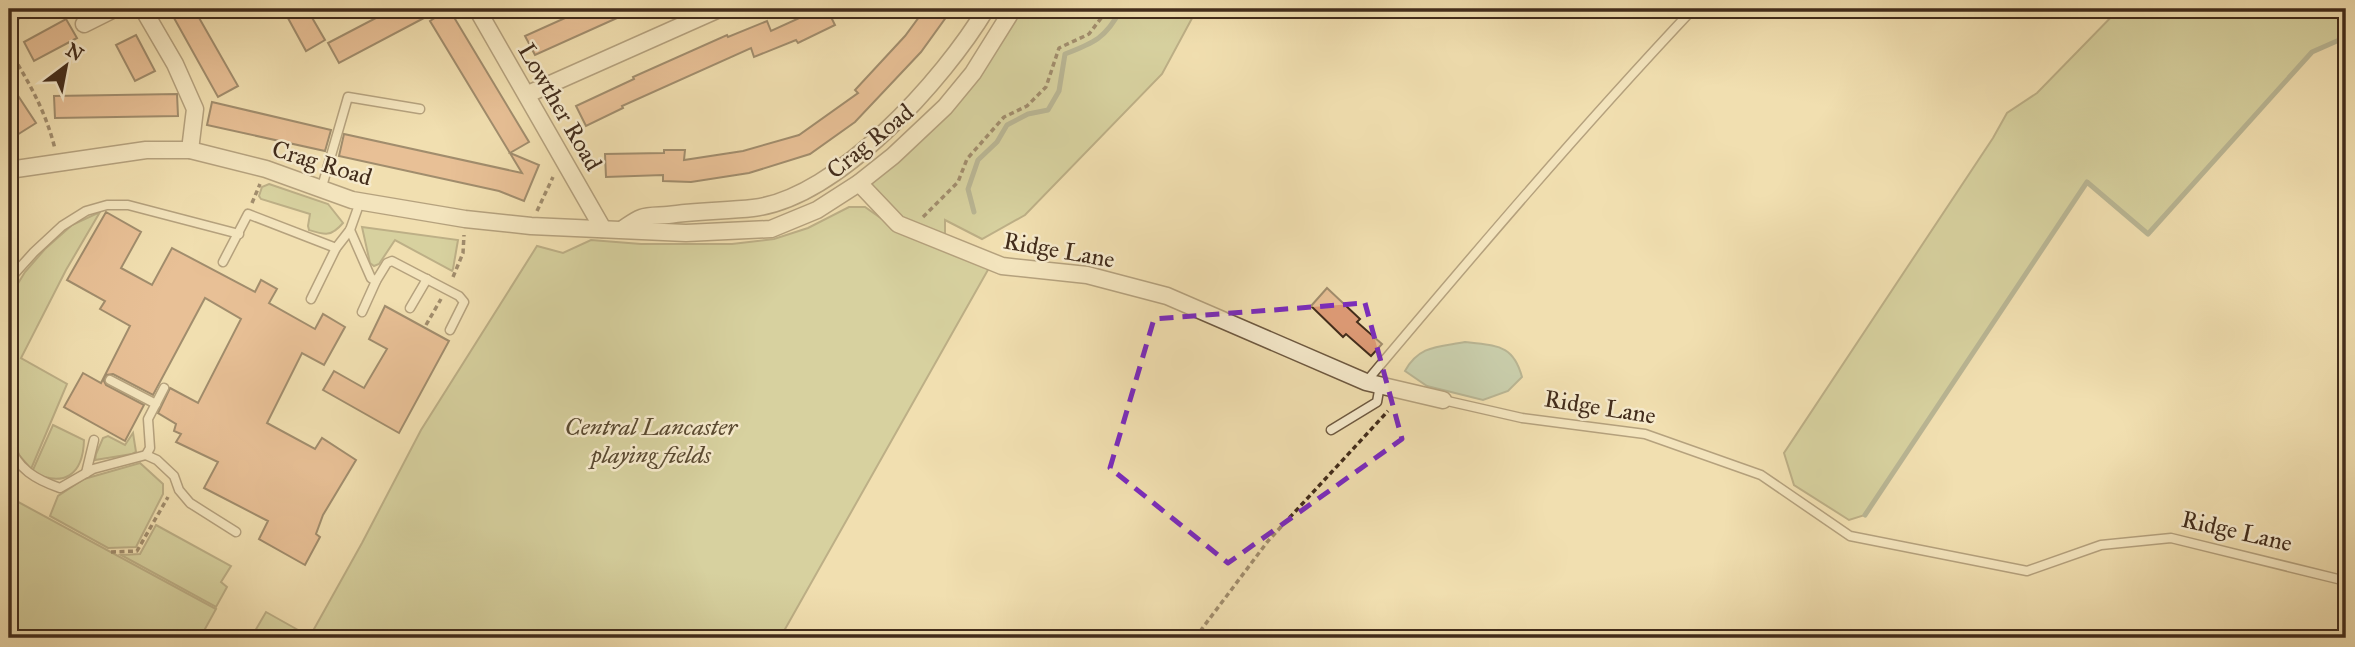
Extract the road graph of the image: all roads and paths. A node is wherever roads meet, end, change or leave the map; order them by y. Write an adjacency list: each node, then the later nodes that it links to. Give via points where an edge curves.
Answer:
1 (33, 9): 10 (path)
2 (114, 9): 11 (street)
3 (143, 9): 15 (street, via 195,109)
4 (477, 9): 13 (street, Lowther Road)
5 (719, 9): 13 (street)
6 (986, 9): 27 (street, Crag Road, via 952,60 913,103 869,146 815,186 755,208 641,218)
7 (1013, 9): 20 (street, Crag Road, via 973,73 945,107)
8 (1108, 9): 28 (path, via 1089,34 1059,48 1046,87 1027,106 1004,117 967,159 958,182)
9 (1693, 9): 43 (lane, via 1488,237)
10 (9, 24)
11 (84, 24)
12 (9, 50): 17 (path, via 46,117)
13 (528, 94): 16 (street, Lowther Road)
14 (420, 109): 21 (lane, via 348,97)
15 (190, 150): 17 (street, Crag Road, via 146,150); 18 (street, Crag Road)
16 (563, 157): 25 (path); 26 (street, Lowther Road)
17 (58, 162): 19 (street, Crag Road)
18 (266, 169): 21 (street, Crag Road); 23 (path)
19 (9, 170)
20 (859, 183): 27 (street, Crag Road, via 817,211 771,229 686,233); 28 (street, Ridge Lane, via 898,224)
21 (321, 190): 22 (street, Crag Road)
22 (360, 202): 24 (street, Crag Road); 29 (lane)
23 (248, 214): 30 (lane); 31 (lane)
24 (465, 219): 25 (street, Crag Road); 36 (path, via 463,253)
25 (531, 226): 26 (street, Crag Road)
26 (603, 229): 27 (street, Crag Road)
27 (623, 229)
28 (911, 229): 43 (street, Ridge Lane, via 1002,266 1087,275 1167,296)
29 (350, 230): 31 (lane); 34 (lane, via 370,278)
30 (239, 234): 32 (lane); 35 (lane, via 128,205 107,205 62,226)
31 (337, 248): 37 (lane)
32 (223, 262)
33 (427, 279): 34 (lane, via 392,261); 36 (lane); 38 (lane)
34 (376, 281): 39 (lane)
35 (9, 283)
36 (447, 289): 40 (path); 41 (lane, via 464,302)
37 (311, 299)
38 (410, 309)
39 (362, 312)
40 (426, 326)
41 (450, 330)
42 (110, 380): 46 (lane)
43 (1380, 386): 45 (street, Ridge Lane); 47 (lane, via 1377,402); 56 (path, via 1387,414 1268,541)
44 (164, 388): 46 (lane)
45 (1443, 400): 55 (lane, Ridge Lane, via 1522,418 1645,433 1761,475 1850,536 2027,570 2101,545 2171,538)
46 (156, 404): 50 (lane, via 148,419 150,448)
47 (1331, 430)
48 (94, 440): 51 (lane)
49 (9, 443): 51 (lane, via 12,456 35,479 60,488)
50 (146, 455): 51 (lane); 52 (lane, via 157,460)
51 (86, 473)
52 (176, 483): 53 (lane, via 190,503); 54 (path, via 138,551)
53 (236, 532)
54 (111, 552)
55 (2346, 580)
56 (1195, 638)

